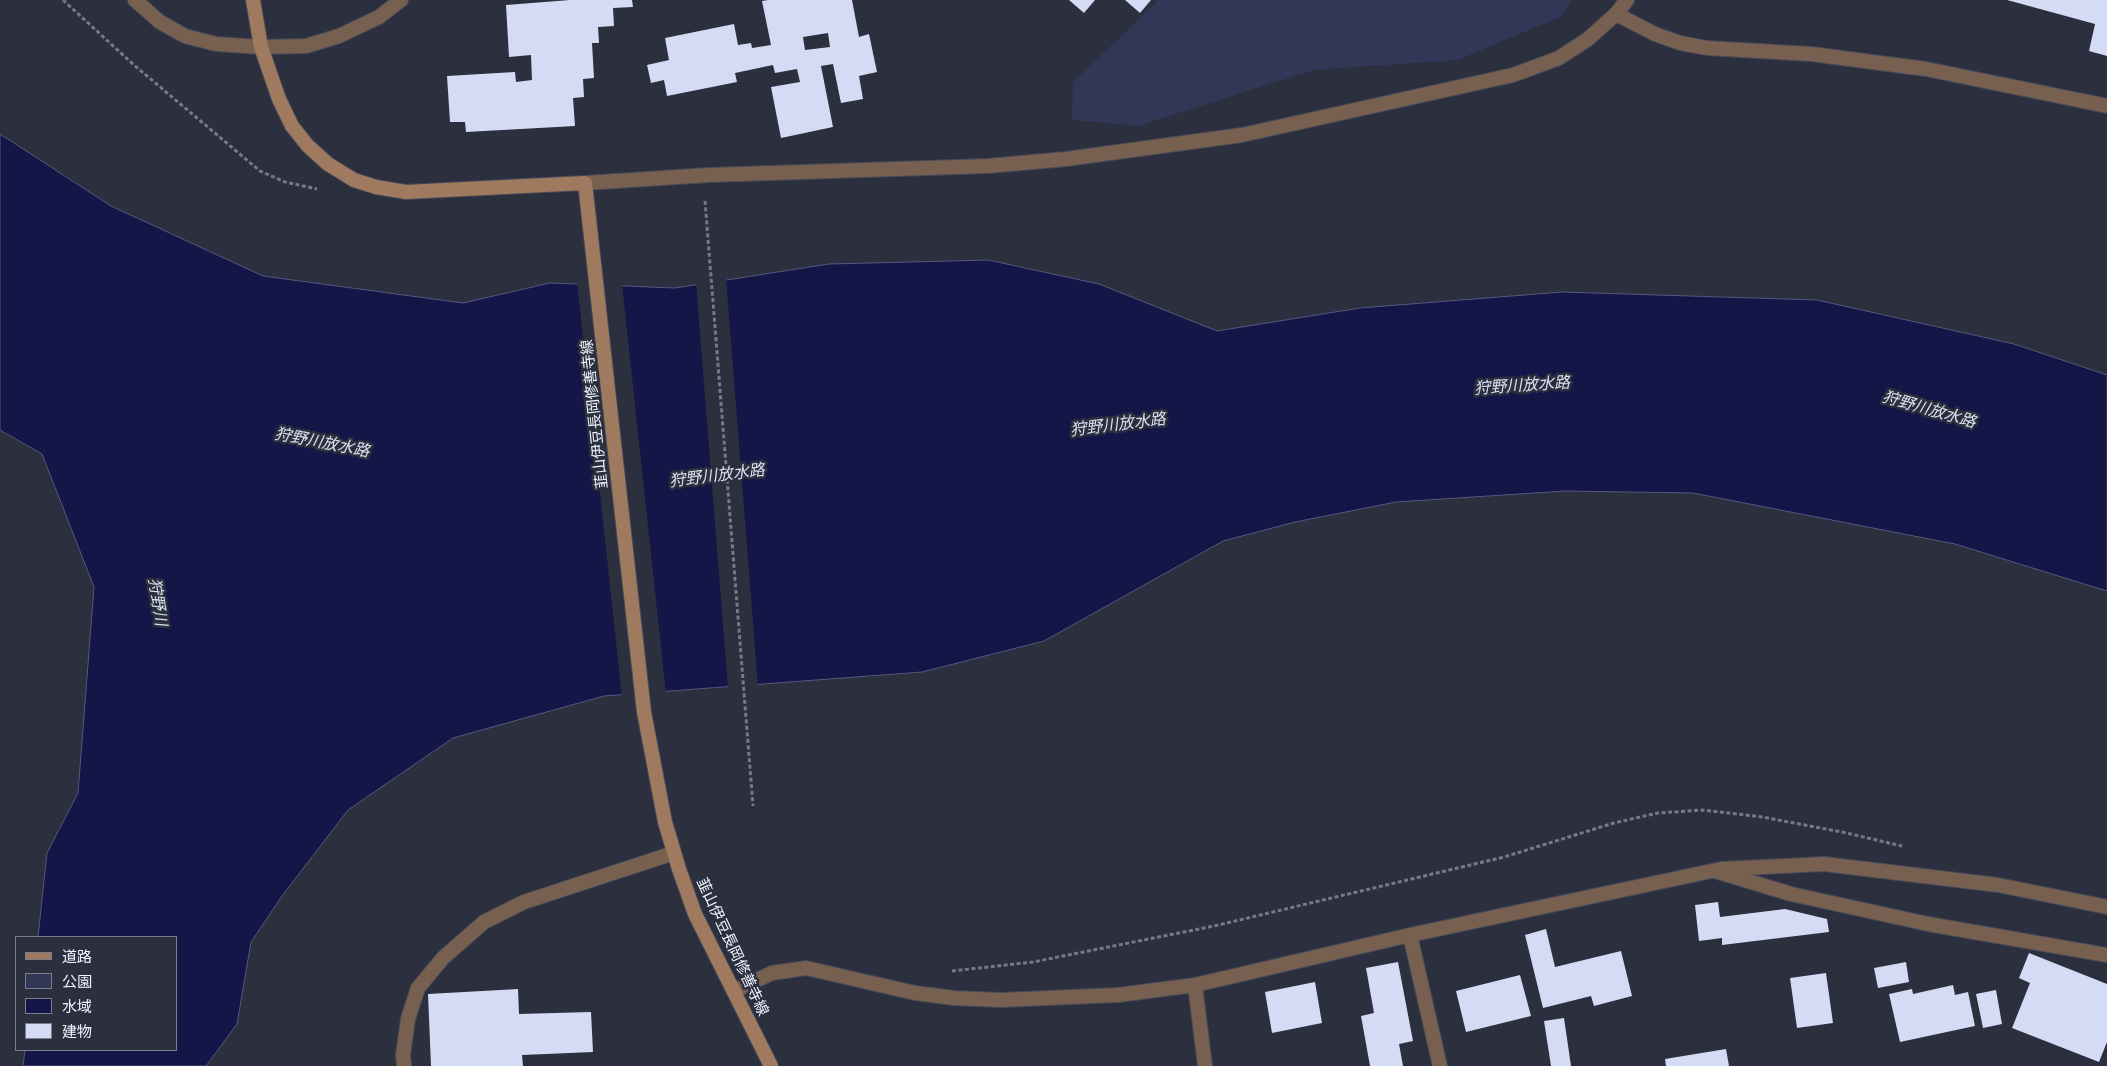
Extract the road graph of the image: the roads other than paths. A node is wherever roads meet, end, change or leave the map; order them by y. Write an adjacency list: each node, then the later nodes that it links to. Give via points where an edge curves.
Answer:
1 (135, 0): 6 (street, via 160,22 185,36 216,44)
2 (253, 0): 6 (main road)
3 (401, 0): 6 (street, via 379,17 340,36 306,46)
4 (1627, 0): 5 (street)
5 (1616, 14): 7 (street, via 1680,43 1707,48 1811,54 1926,69); 8 (street, via 1559,58 1513,75 1242,135 1066,159 988,166 709,175)
6 (261, 47): 8 (main road, via 292,126 328,164 354,180 406,192)
7 (2107, 106)
8 (585, 183): 9 (main road, 韮山伊豆長岡修善寺線, via 644,712)
9 (674, 853): 15 (main road, 韮山伊豆長岡修善寺線, via 695,914); 16 (street, via 524,902 484,922 443,958 418,988 408,1019)
10 (1715, 871): 11 (street, via 1824,864 1998,885); 12 (street); 13 (street, via 1791,894 1910,920)
11 (2107, 906)
12 (1410, 935): 14 (street); 19 (street)
13 (2107, 954)
14 (1195, 985): 15 (street, via 1118,995 1001,1000 954,998 915,993 806,968 772,973); 18 (street)
15 (734, 991): 17 (main road, 韮山伊豆長岡修善寺線)
16 (404, 1066)
17 (771, 1066)
18 (1205, 1066)
19 (1440, 1066)

